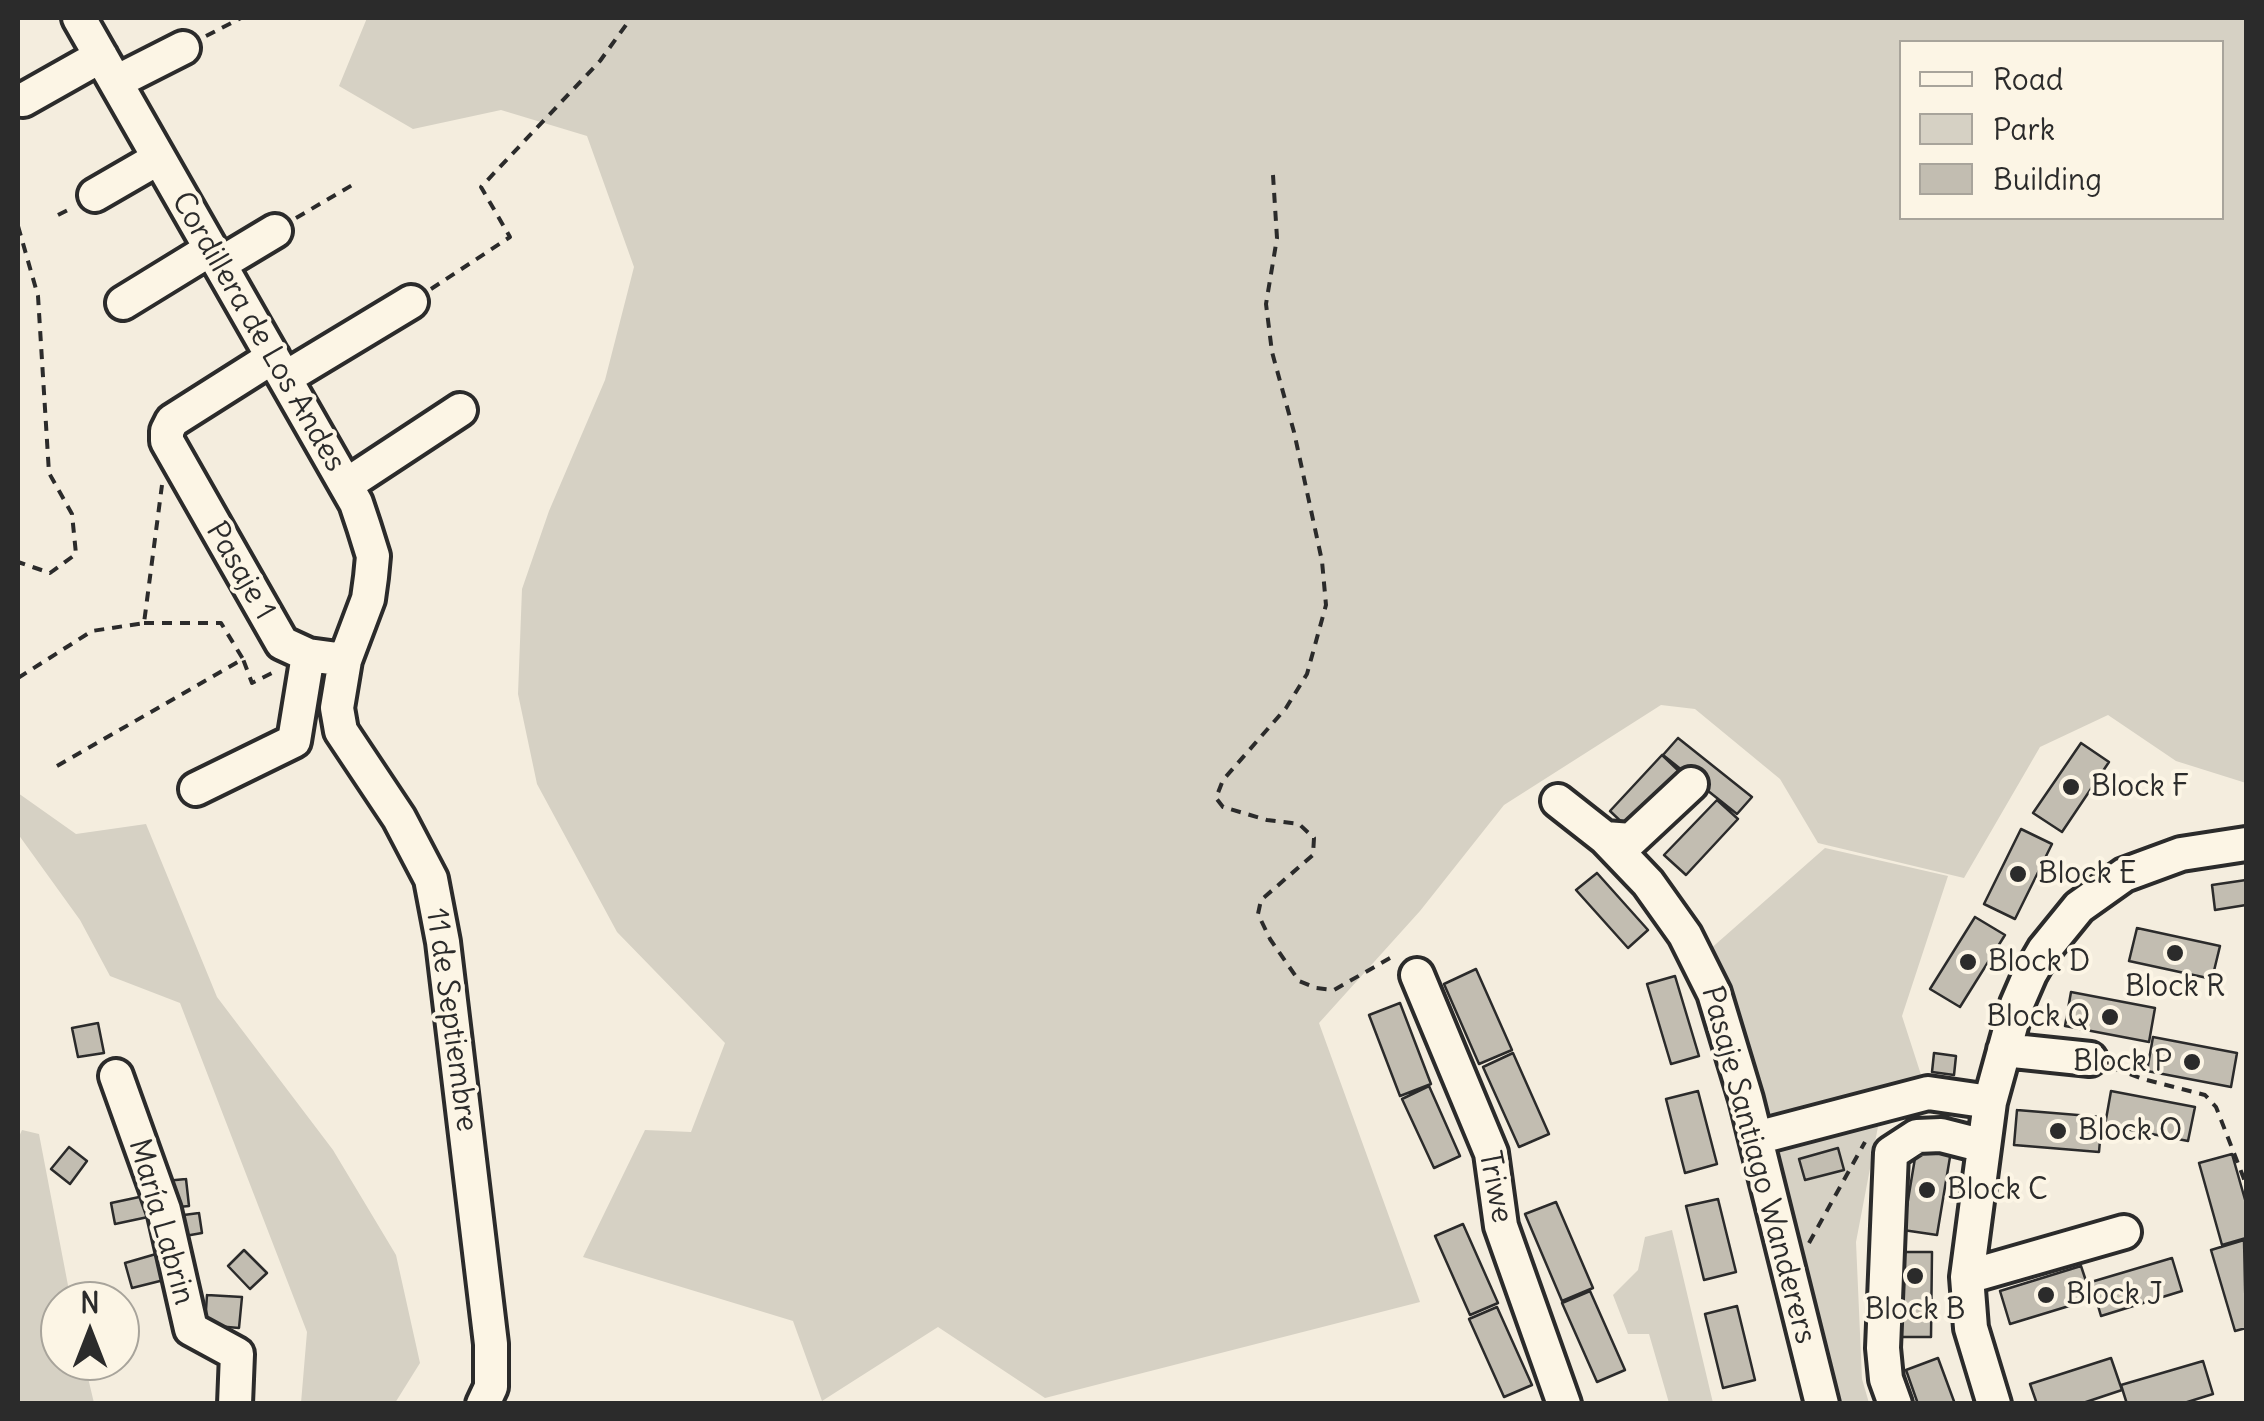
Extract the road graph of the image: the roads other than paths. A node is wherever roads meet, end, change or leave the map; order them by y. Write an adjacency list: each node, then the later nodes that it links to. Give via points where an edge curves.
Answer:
1 (79, 18): 3 (street, Cordillera de Los Andes)
2 (183, 48): 3 (street)
3 (108, 69): 4 (street); 5 (street, Cordillera de Los Andes)
4 (24, 100)
5 (159, 158): 6 (street); 8 (street, Cordillera de Los Andes)
6 (95, 195)
7 (275, 231): 8 (street)
8 (215, 256): 10 (street); 11 (street, Cordillera de Los Andes)
9 (410, 302): 11 (street)
10 (123, 303)
11 (279, 367): 13 (street, Cordillera de Los Andes); 14 (street, Pasaje 1, via 166,431 282,643)
12 (460, 410): 13 (street)
13 (346, 485): 15 (street, Cordillera de Los Andes, via 372,556 368,599)
14 (308, 655): 15 (street); 17 (street, via 294,742)
15 (345, 660): 31 (street, 11 de Septiembre, via 336,708 341,731 400,818 431,879 444,942 491,1344)
16 (1691, 784): 19 (street, via 1631,840)
17 (196, 788)
18 (1558, 801): 19 (street, Pasaje Santiago Wanderers)
19 (1605, 838): 26 (street, Pasaje Santiago Wanderers, via 1667,908 1701,964)
20 (2246, 844): 22 (street, via 2149,864 2079,907 2030,974)
21 (1417, 975): 32 (street, Triwe, via 1492,1153 1501,1226)
22 (2004, 1050): 23 (street); 25 (street)
23 (2090, 1059)
24 (116, 1076): 30 (street, María Labrin, via 164,1210 191,1329 237,1354)
25 (1990, 1102): 26 (street, via 1928,1094); 27 (street)
26 (1756, 1138): 33 (street, Pasaje Santiago Wanderers)
27 (1984, 1146): 29 (street); 34 (street, via 1917,1136 1891,1154 1883,1348)
28 (2124, 1232): 29 (street)
29 (1967, 1277): 35 (street, via 1972,1328)
30 (235, 1404)
31 (484, 1404)
32 (1564, 1404)
33 (1822, 1404)
34 (1896, 1404)
35 (1994, 1404)

